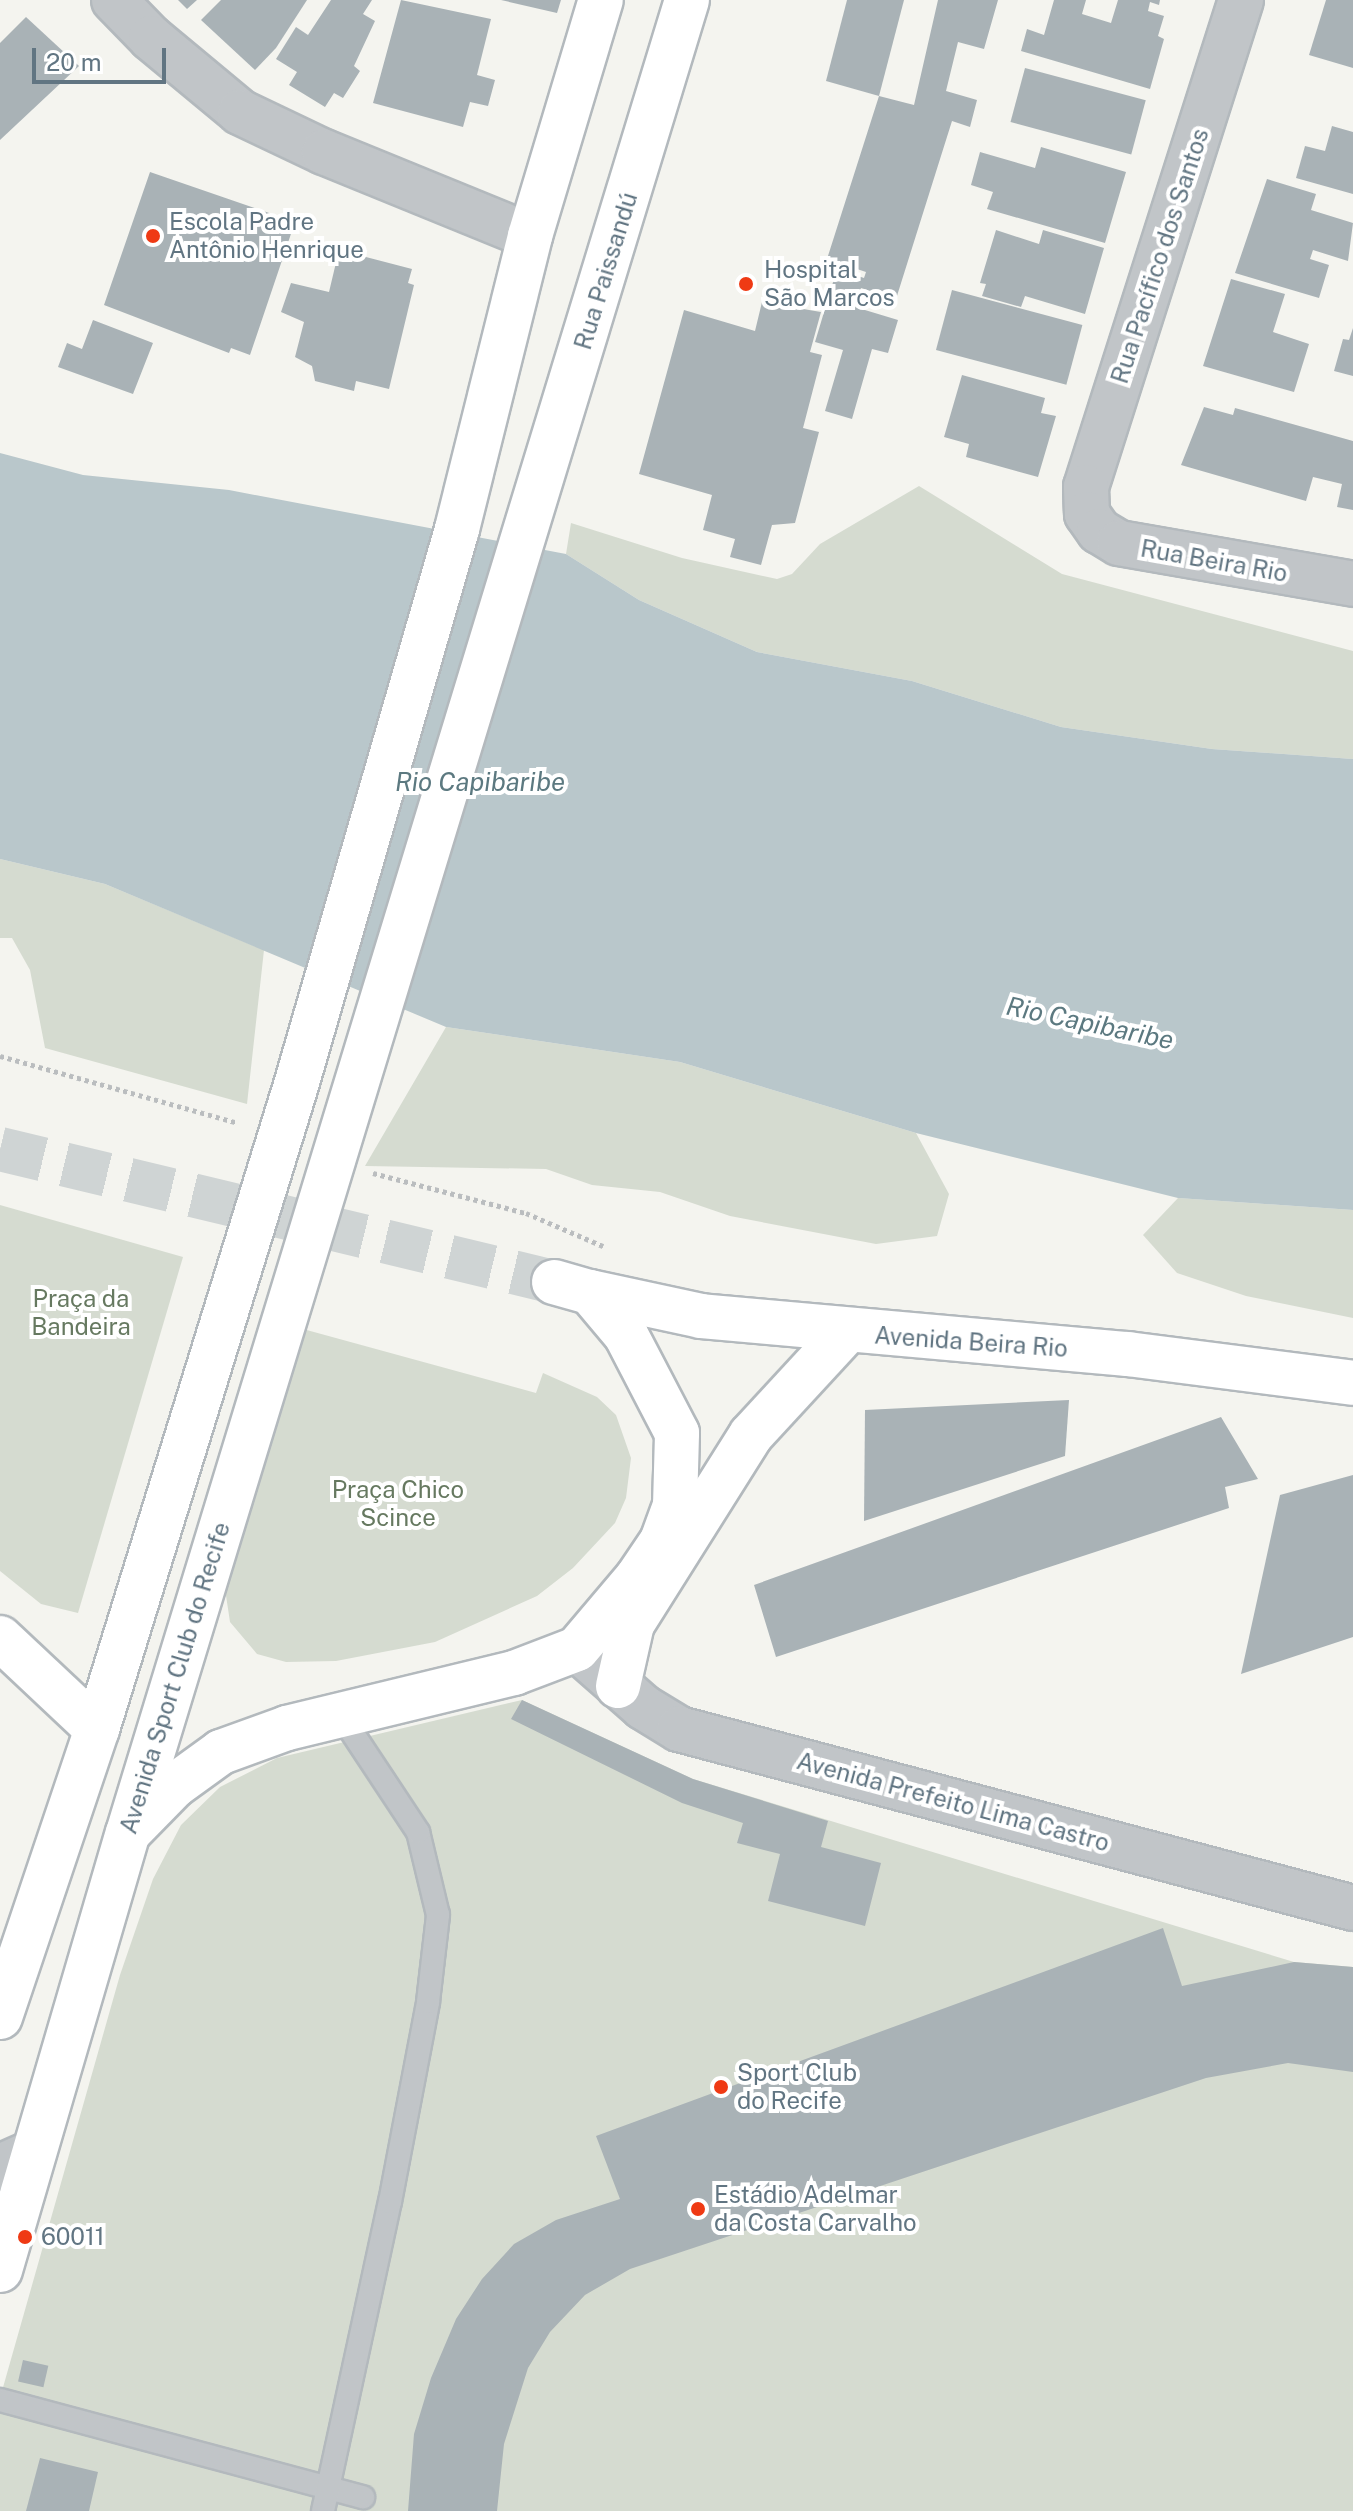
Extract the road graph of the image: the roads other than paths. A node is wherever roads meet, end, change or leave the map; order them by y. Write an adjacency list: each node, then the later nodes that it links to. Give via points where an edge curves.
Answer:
1 (114, 0): 5 (street, via 240,112)
2 (601, 0): 5 (main road)
3 (687, 0): 8 (main road, Rua Paissandú)
4 (1241, 0): 6 (street, Rua Pacífico dos Santos, via 1086,487)
5 (530, 236): 15 (main road, via 457,529 297,1082)
6 (1087, 514): 7 (street, Rua Beira Rio, via 1099,531 1143,549)
7 (1353, 584)
8 (357, 1087): 16 (main road, Avenida Sport Club do Recife)
9 (846, 1332): 10 (main road, Avenida Beira Rio, via 1128,1354); 12 (main road, Avenida Beira Rio, via 701,1316 572,1287 626,1335 677,1433 675,1506 662,1541); 13 (main road, via 751,1435 632,1624)
10 (1353, 1383)
11 (0, 1638): 15 (main road)
12 (577, 1649): 13 (street, Avenida Prefeito Lima Castro); 14 (main road, via 514,1673)
13 (618, 1686): 17 (street, Avenida Prefeito Lima Castro, via 679,1729)
14 (340, 1714): 16 (main road, via 221,1752 174,1786); 22 (lane, via 418,1832 438,1915 428,2002 390,2202)
15 (97, 1729): 18 (main road)
16 (128, 1833): 19 (main road, Avenida Sport Club do Recife)
17 (1353, 1908)
18 (0, 2017)
19 (17, 2160): 20 (main road, Avenida Sport Club do Recife)
20 (0, 2270)
21 (0, 2400): 22 (lane)
22 (328, 2488): 23 (lane); 24 (lane)
23 (363, 2497)
24 (323, 2511)

